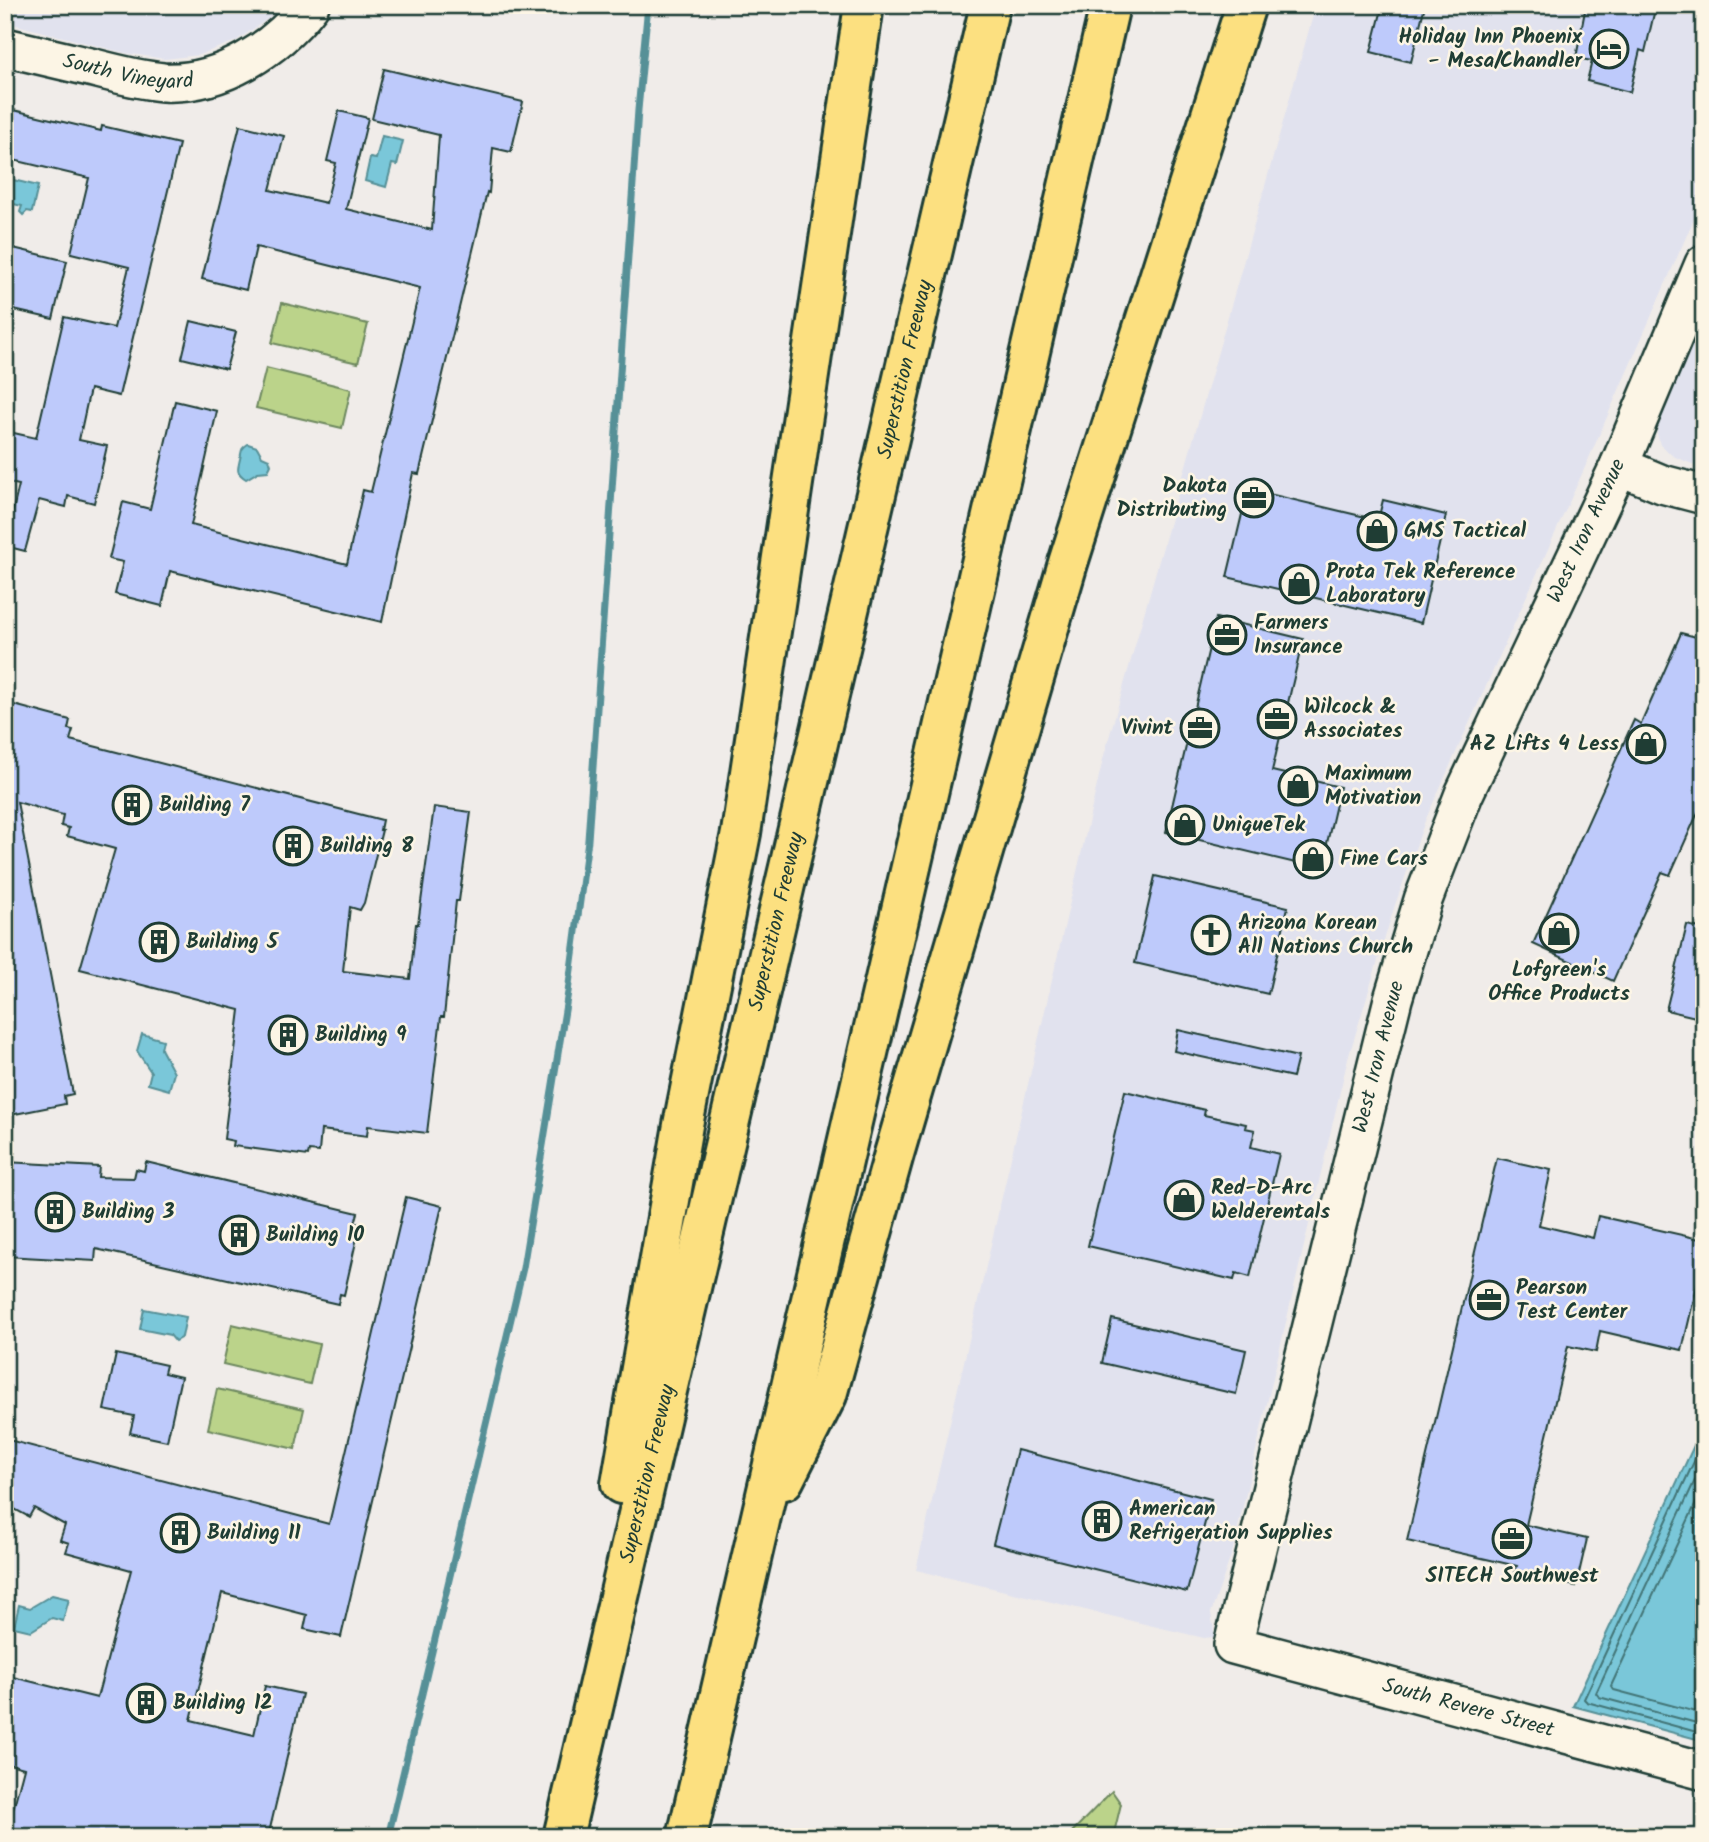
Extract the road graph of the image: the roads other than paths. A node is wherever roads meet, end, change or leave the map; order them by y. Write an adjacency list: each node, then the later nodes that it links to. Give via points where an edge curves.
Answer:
1 (310, 5): 6 (street, South Vineyard, via 297,22 248,60 194,79 141,79)
2 (864, 5): 13 (highway, via 741,833 683,1125)
3 (990, 5): 13 (highway, Superstition Freeway)
4 (1110, 5): 10 (highway)
5 (1246, 5): 10 (highway, via 1068,563 827,1395)
6 (5, 47)
7 (1704, 264): 8 (street, West Iron Avenue)
8 (1619, 466): 9 (street); 11 (street, West Iron Avenue, via 1464,794 1423,900 1393,999)
9 (1704, 495)
10 (755, 1539): 14 (highway)
11 (1233, 1645): 12 (street, South Revere Street)
12 (1704, 1772)
13 (561, 1837)
14 (687, 1837)

